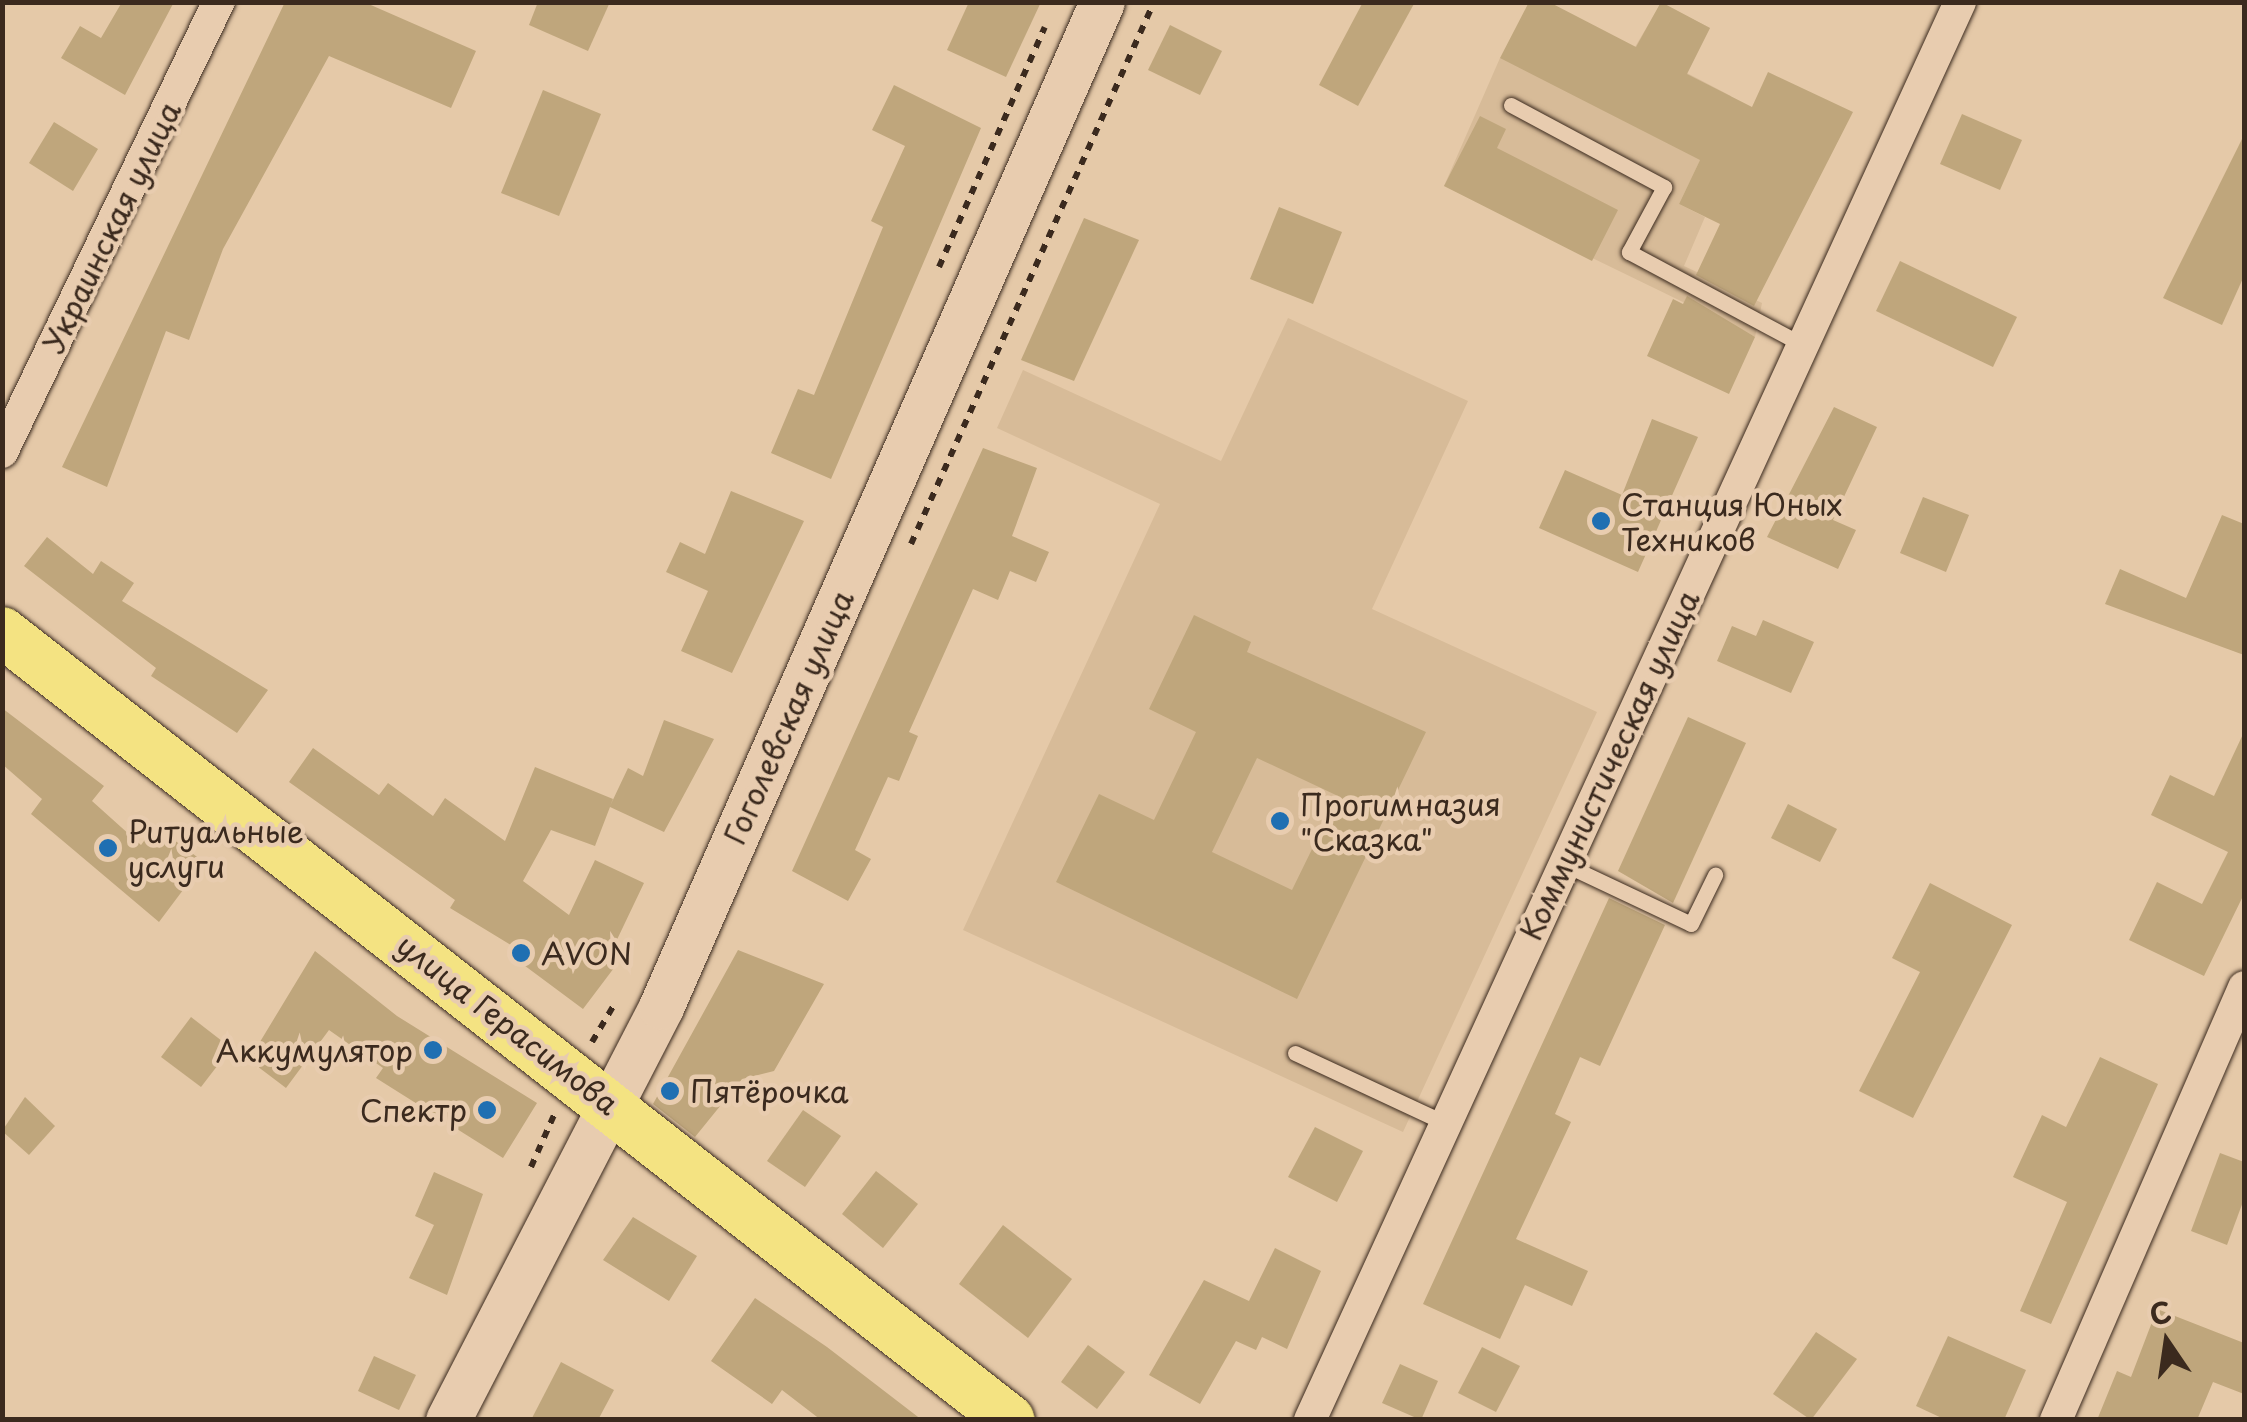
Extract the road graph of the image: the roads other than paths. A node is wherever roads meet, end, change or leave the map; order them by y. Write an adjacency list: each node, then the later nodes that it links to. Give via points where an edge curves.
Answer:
1 (219, 2): 6 (street, Украинская улица)
2 (1102, 2): 12 (street, Гоголевская улица, via 661,1007)
3 (1960, 2): 5 (street, Коммунистическая улица)
4 (1511, 106): 5 (lane, via 1664,186 1629,252)
5 (1803, 345): 8 (street, Коммунистическая улица)
6 (2, 452)
7 (2, 632): 12 (main road, улица Герасимова)
8 (1564, 864): 9 (lane, via 1691,924); 13 (street, Коммунистическая улица)
9 (1714, 875)
10 (2244, 987): 17 (street)
11 (1296, 1053): 13 (lane)
12 (590, 1088): 14 (street, Гоголевская улица); 15 (main road, улица Герасимова)
13 (1445, 1123): 16 (street, Коммунистическая улица)
14 (448, 1420)
15 (1010, 1420)
16 (1310, 1420)
17 (2056, 1420)

